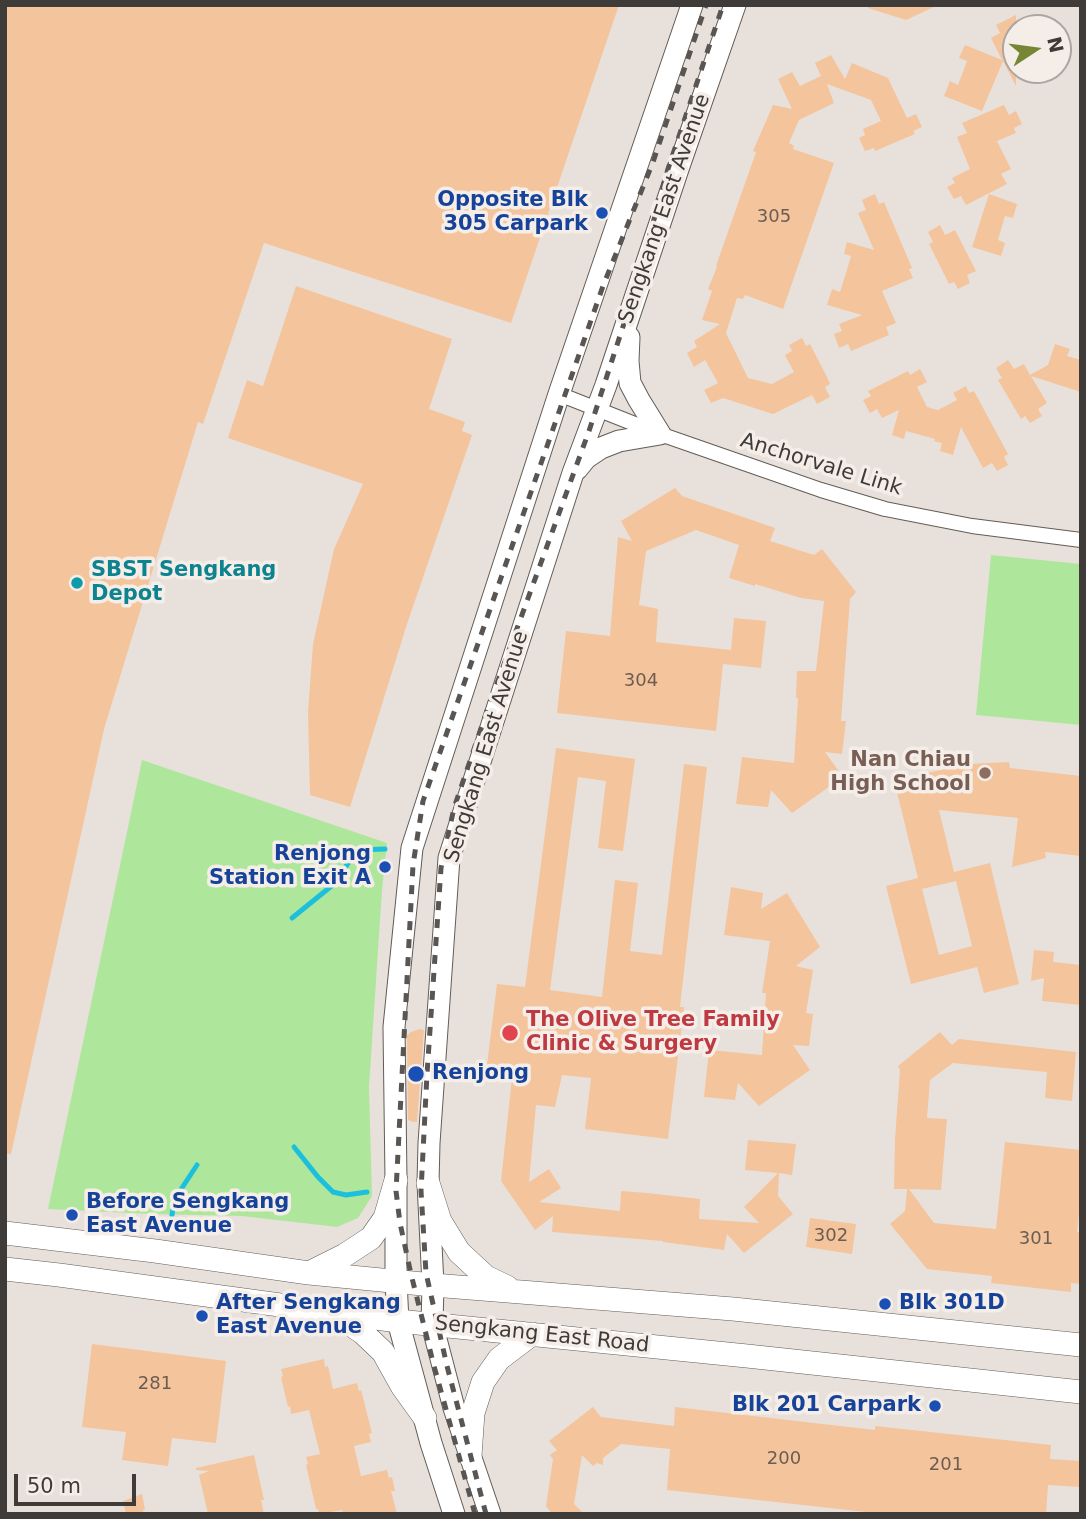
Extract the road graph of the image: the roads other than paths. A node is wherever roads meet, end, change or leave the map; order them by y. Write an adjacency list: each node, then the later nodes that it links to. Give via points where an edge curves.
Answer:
1 (692, 5): 4 (main road, Sengkang East Avenue)
2 (735, 5): 3 (main road, Sengkang East Avenue)
3 (631, 310): 5 (main road, Sengkang East Avenue); 6 (main road, via 630,383)
4 (559, 394): 5 (street, Anchorvale Link); 9 (main road, Sengkang East Avenue, via 412,848 394,1027)
5 (597, 409): 6 (street, Anchorvale Link); 7 (main road, Sengkang East Avenue)
6 (660, 435): 7 (main road, via 601,448); 8 (street, Anchorvale Link, via 885,509)
7 (573, 473): 10 (main road, Sengkang East Avenue, via 449,858)
8 (1081, 540)
9 (396, 1180): 13 (main road, via 385,1218 370,1238); 14 (main road, Sengkang East Avenue)
10 (428, 1183): 15 (main road, Sengkang East Avenue); 16 (main road, via 440,1221 459,1252 485,1277)
11 (5, 1233): 13 (main road, Sengkang East Road)
12 (5, 1269): 17 (main road, Sengkang East Road)
13 (309, 1273): 14 (main road, Sengkang East Road)
14 (396, 1281): 15 (main road, Sengkang East Road); 18 (main road, Sengkang East Avenue)
15 (433, 1285): 16 (main road, Sengkang East Road); 19 (main road, Sengkang East Avenue)
16 (519, 1292): 21 (main road, Sengkang East Road)
17 (333, 1312): 18 (main road, Sengkang East Road); 23 (main road, via 383,1352)
18 (398, 1321): 19 (main road, Sengkang East Road); 23 (main road, Sengkang East Avenue)
19 (432, 1324): 20 (main road, Sengkang East Road); 24 (main road, Sengkang East Avenue)
20 (532, 1335): 22 (main road, Sengkang East Road); 24 (main road, via 499,1359 483,1382 473,1413)
21 (1081, 1345)
22 (1081, 1392)
23 (425, 1418): 25 (main road, Sengkang East Avenue)
24 (470, 1456): 26 (main road, Sengkang East Avenue)
25 (454, 1514)
26 (490, 1514)

